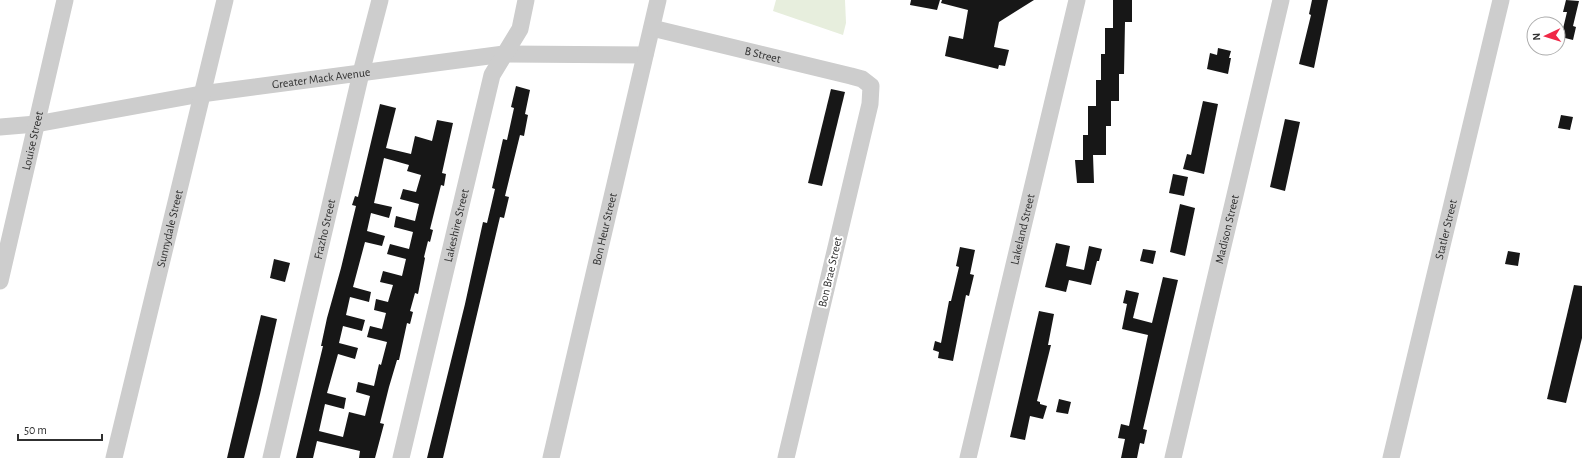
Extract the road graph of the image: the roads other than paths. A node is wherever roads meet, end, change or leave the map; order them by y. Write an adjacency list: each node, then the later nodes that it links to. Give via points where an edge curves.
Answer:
1 (65, 0): 15 (street, Louise Street)
2 (225, 0): 14 (street, Sunnydale Street)
3 (380, 0): 12 (street, Frazho Street)
4 (526, 0): 10 (street, Lakeshire Street, via 520,29)
5 (658, 0): 9 (street, Bon Heur Street)
6 (1077, 0): 23 (street, Lakeland Street)
7 (1281, 0): 24 (street, Madison Street)
8 (1501, 0): 25 (street, Statler Street)
9 (652, 28): 11 (street, Bon Heur Street); 13 (street, B Street, via 851,76 862,79)
10 (504, 54): 11 (street, Greater Mack Avenue); 12 (street, Greater Mack Avenue); 20 (street, Lakeshire Street, via 492,76)
11 (645, 55): 21 (street, Bon Heur Street)
12 (361, 73): 14 (street, Greater Mack Avenue); 19 (street, Frazho Street)
13 (871, 86): 22 (street, Bon Brae Street, via 870,104)
14 (201, 94): 15 (street, Greater Mack Avenue); 18 (street, Sunnydale Street)
15 (36, 124): 16 (street, Greater Mack Avenue); 17 (street, Louise Street)
16 (0, 127)
17 (1, 274)
18 (114, 458)
19 (271, 458)
20 (401, 458)
21 (551, 458)
22 (786, 458)
23 (968, 458)
24 (1173, 458)
25 (1391, 458)

